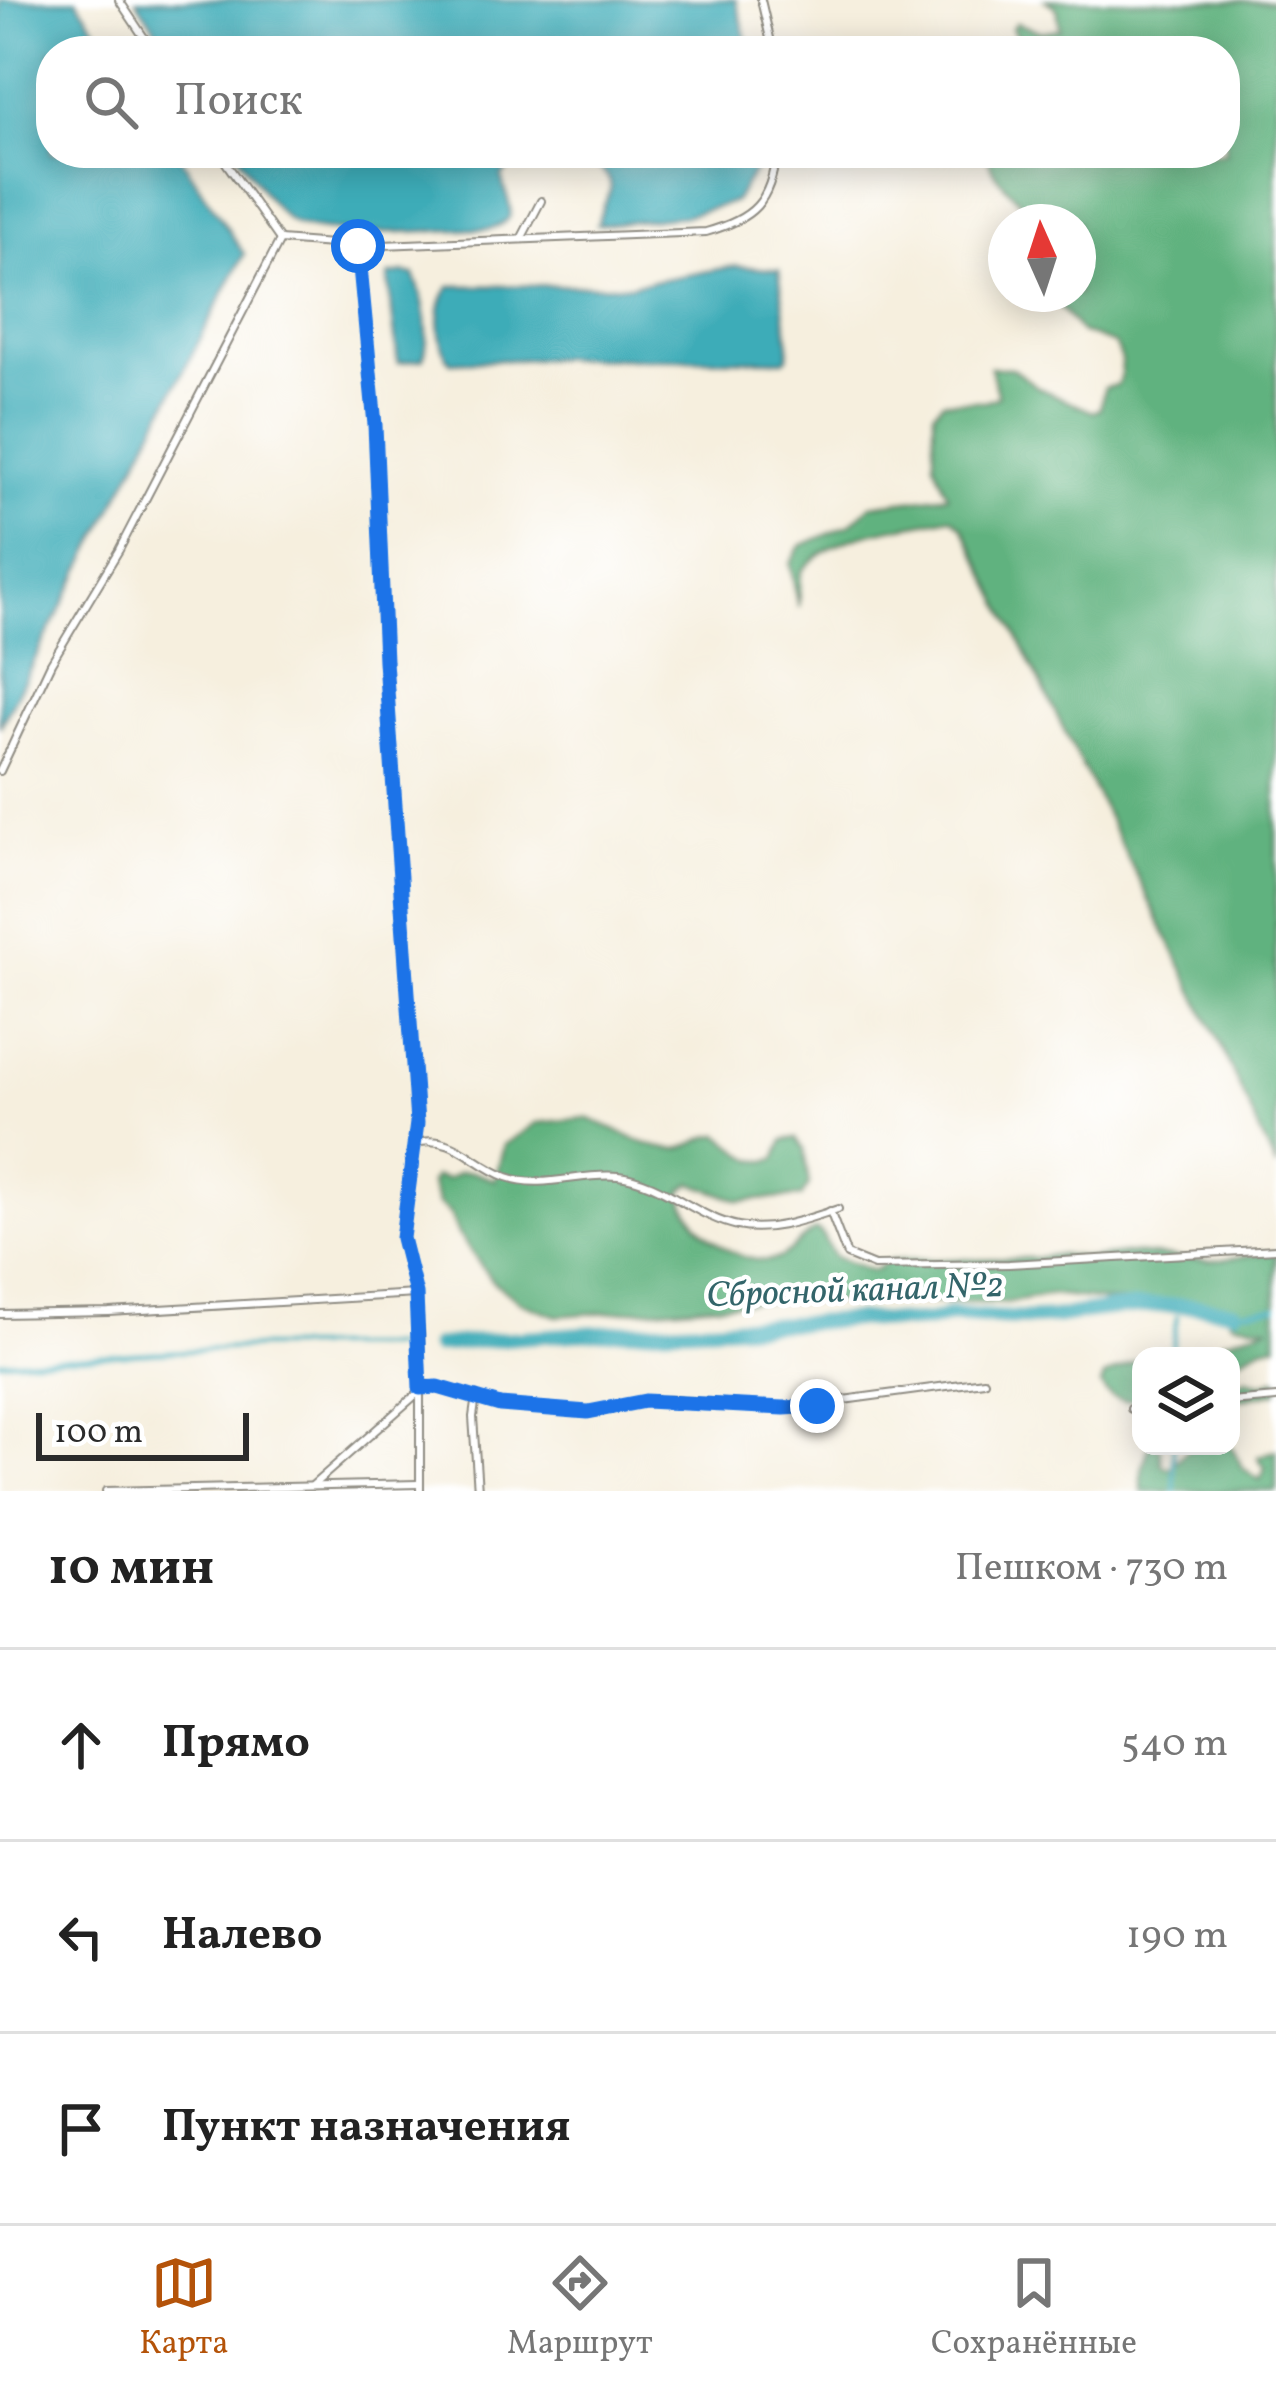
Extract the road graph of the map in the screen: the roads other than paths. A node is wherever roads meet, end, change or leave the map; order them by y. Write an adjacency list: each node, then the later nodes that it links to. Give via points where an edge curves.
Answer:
1 (119, 0): 3 (lane)
2 (761, 0): 4 (lane)
3 (143, 36)
4 (769, 36)
5 (229, 168): 9 (lane)
6 (773, 168): 8 (lane, via 767,196 728,226 654,237)
7 (542, 201): 8 (lane)
8 (521, 239): 10 (lane)
9 (280, 241): 10 (lane); 11 (lane)
10 (358, 246): 12 (lane)
11 (0, 771)
12 (415, 1143): 13 (lane, via 449,1142 530,1182 594,1175 643,1182 740,1227 772,1228 834,1210 847,1255 874,1266); 14 (lane, via 402,1238)
13 (1276, 1249)
14 (416, 1294): 15 (lane); 17 (lane)
15 (0, 1313)
16 (984, 1381): 18 (lane, via 784,1408 669,1400 588,1412)
17 (420, 1388): 18 (lane); 21 (lane); 22 (lane)
18 (476, 1396): 24 (lane)
19 (1276, 1398): 20 (lane)
20 (1240, 1401)
21 (313, 1485): 22 (lane); 23 (lane)
22 (419, 1487)
23 (106, 1491)
24 (478, 1491)

